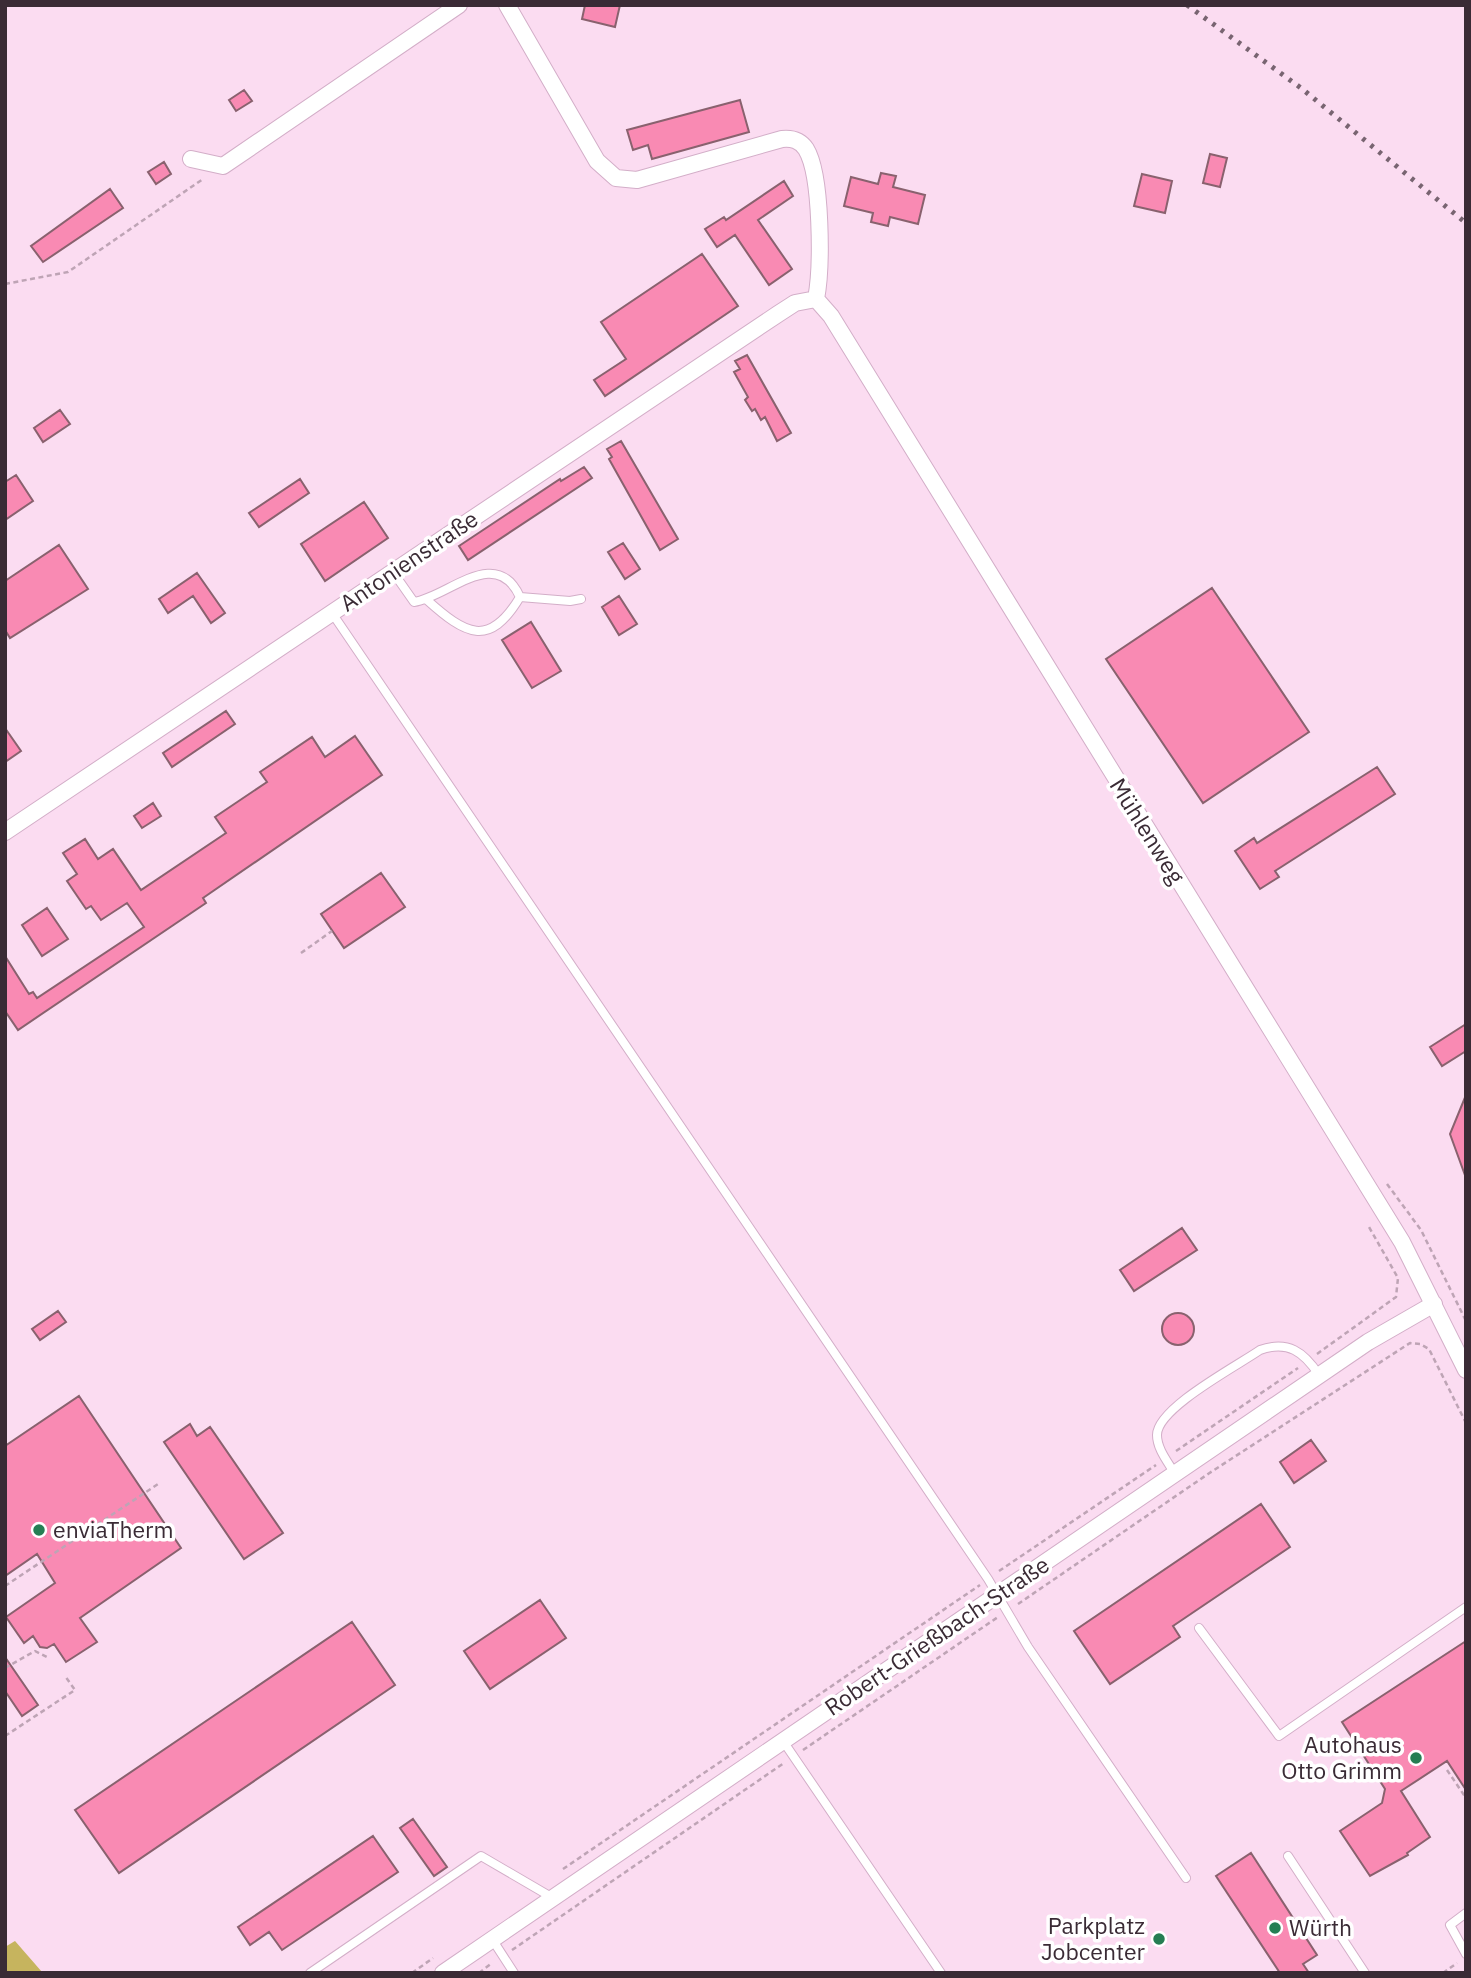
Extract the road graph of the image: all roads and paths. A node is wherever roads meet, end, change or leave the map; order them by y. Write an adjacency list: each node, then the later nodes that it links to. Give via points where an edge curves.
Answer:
1 (459, 5): 4 (street)
2 (507, 5): 6 (street, via 597,161 616,178 637,180 782,139 799,142 806,150 814,184 822,271)
3 (191, 159): 4 (street)
4 (223, 166): 5 (path, via 68,272)
5 (5, 284)
6 (816, 299): 7 (street, Antonienstraße, via 795,303); 16 (street, Mühlenweg, via 831,316 1379,1205)
7 (393, 572): 10 (lane, via 414,602); 11 (street, Antonienstraße)
8 (520, 597): 9 (lane); 10 (lane, via 514,585 489,573 455,583); 10 (lane, via 500,624 467,631)
9 (581, 599)
10 (427, 600)
11 (332, 612): 12 (street, Antonienstraße); 24 (lane)
12 (5, 832)
13 (332, 931): 14 (path)
14 (301, 953)
15 (1369, 1227): 17 (path, via 1398,1278 1396,1297)
16 (1434, 1304): 18 (street, Mühlenweg); 19 (street, Robert-Grießbach-Straße)
17 (1309, 1360): 19 (lane); 21 (path); 21 (lane, via 1292,1348 1259,1350 1167,1412 1157,1433)
18 (1466, 1370)
19 (1320, 1375): 22 (street, Robert-Grießbach-Straße)
20 (1466, 1423): 28 (path, via 1429,1349 1410,1343)
21 (1165, 1458): 22 (lane); 24 (path)
22 (1175, 1474): 26 (street, Robert-Grießbach-Straße)
23 (158, 1484): 25 (path)
24 (988, 1579): 26 (lane); 39 (path)
25 (5, 1586)
26 (998, 1595): 28 (lane); 34 (street, Robert-Grießbach-Straße)
27 (1466, 1607): 29 (lane, via 1279,1736)
28 (1006, 1611): 35 (path); 40 (lane)
29 (1199, 1628)
30 (47, 1657): 31 (path, via 34,1651)
31 (5, 1668)
32 (65, 1676): 33 (path, via 75,1690)
33 (5, 1735)
34 (783, 1741): 35 (lane); 41 (street, Robert-Grießbach-Straße)
35 (793, 1756): 44 (path); 52 (lane)
36 (1447, 1770): 37 (path)
37 (1466, 1798)
38 (1288, 1856): 53 (lane)
39 (558, 1873)
40 (1186, 1878)
41 (553, 1898): 43 (street, Robert-Grießbach-Straße); 47 (lane, via 481,1856)
42 (1466, 1913): 45 (lane, via 1450,1925)
43 (492, 1939): 44 (lane); 49 (street, Robert-Grießbach-Straße)
44 (503, 1956): 50 (path); 51 (lane)
45 (1466, 1956): 54 (path)
46 (434, 1957): 48 (path)
47 (310, 1973)
48 (412, 1973)
49 (443, 1973)
50 (479, 1973)
51 (514, 1973)
52 (941, 1973)
53 (1365, 1973)
54 (1443, 1973)

